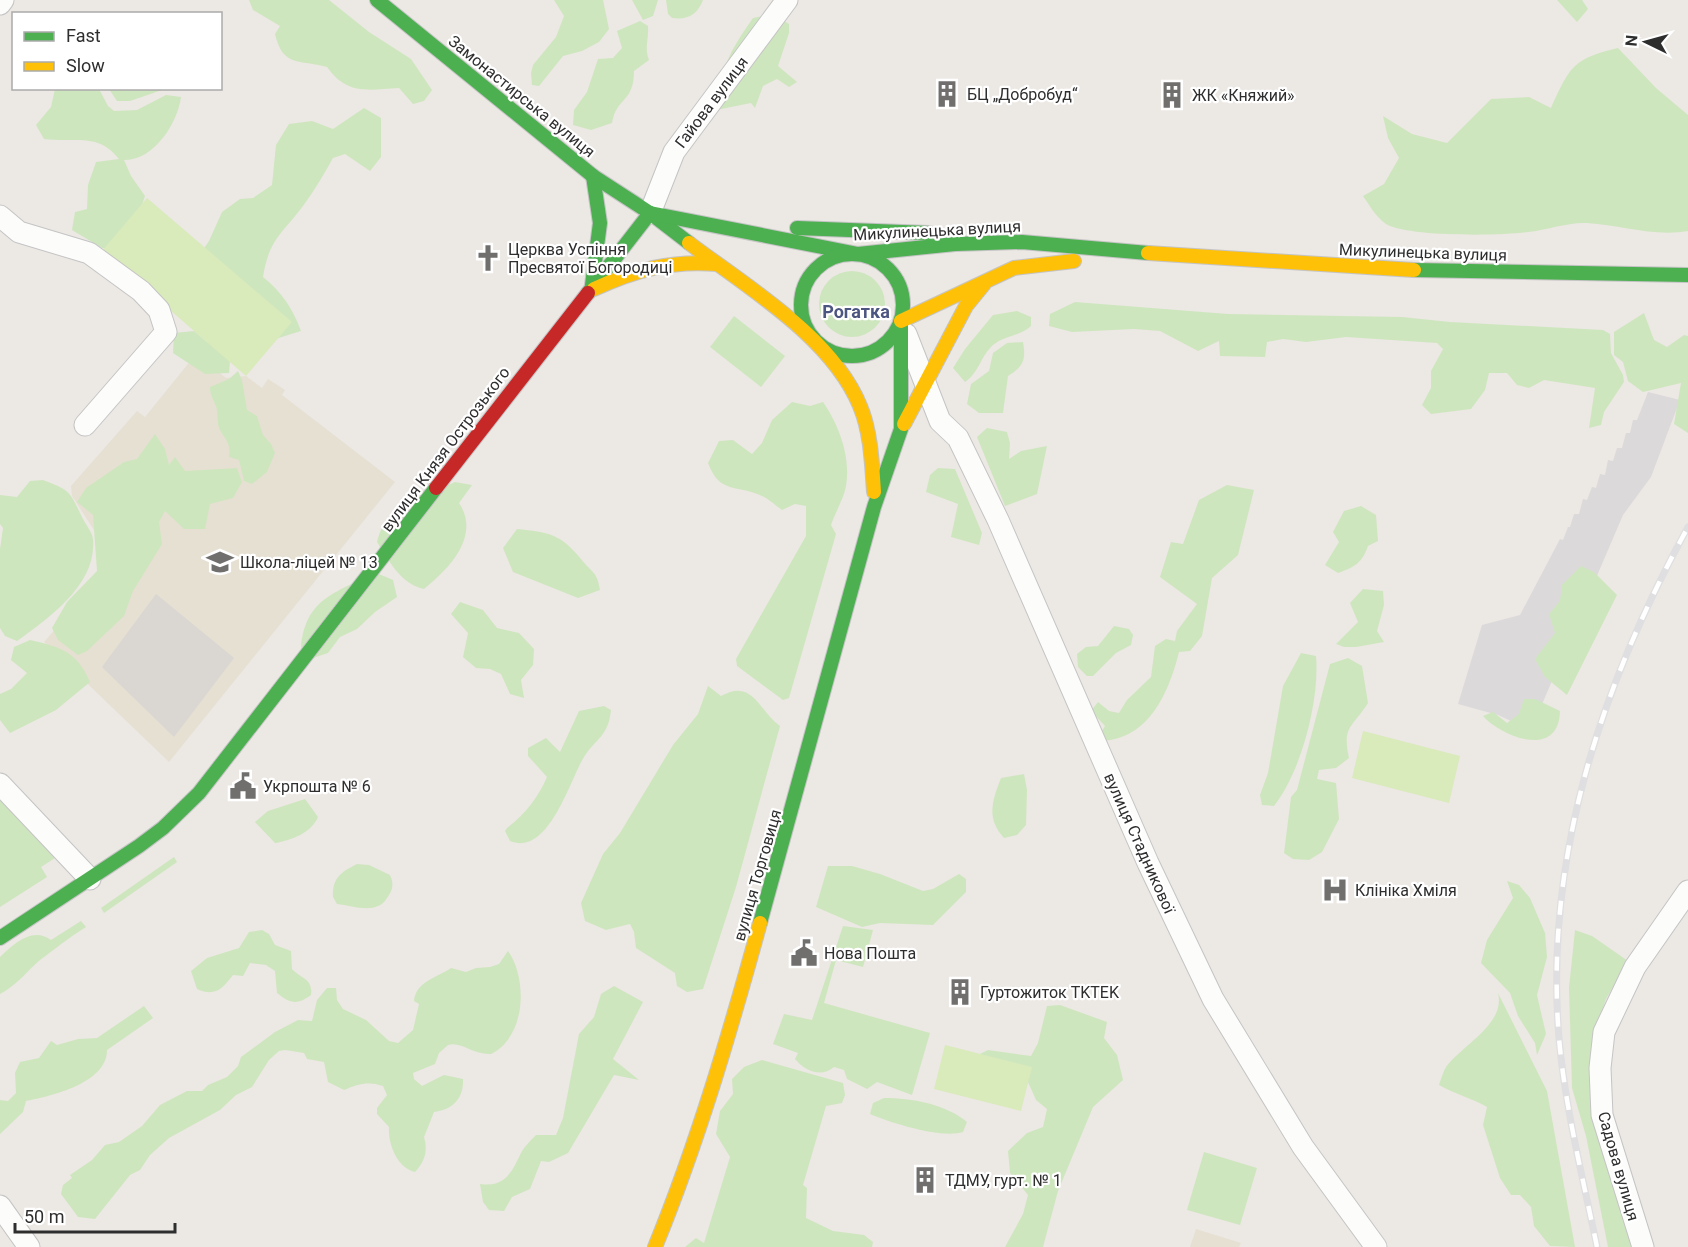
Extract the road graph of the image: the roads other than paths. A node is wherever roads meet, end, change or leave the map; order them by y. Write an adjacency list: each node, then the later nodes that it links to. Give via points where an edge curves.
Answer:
1 (3, 0): 4 (street)
2 (377, 0): 5 (main road, Замонастирська вулиця)
3 (787, 0): 6 (street, Гайова вулиця, via 674,153)
4 (0, 4)
5 (593, 176): 6 (main road, Замонастирська вулиця); 15 (main road, via 600,223)
6 (650, 213): 8 (main road, Микулинецька вулиця); 12 (main road); 15 (main road, вулиця Князя Острозького)
7 (0, 216): 19 (street, via 19,232 89,253 141,291 159,310 166,332)
8 (738, 230): 9 (main road, via 869,229); 10 (main road, Микулинецька вулиця)
9 (1022, 242): 10 (main road, Микулинецька вулиця); 11 (main road, Микулинецька вулиця)
10 (858, 254): 16 (main road, via 880,262 896,280 902,294); 17 (main road, via 827,261 806,284 803,315)
11 (1157, 254): 13 (main road, Микулинецька вулиця, via 1384,269); 14 (main road, Микулинецька вулиця, via 1028,264)
12 (717, 264): 15 (main road, via 660,263); 17 (main road)
13 (1688, 274)
14 (990, 277): 16 (main road, Микулинецька вулиця); 18 (main road, via 966,306)
15 (591, 291): 23 (main road, вулиця Князя Острозького, via 502,399 199,793 163,828)
16 (901, 321): 17 (main road, via 884,344 862,354 839,353); 18 (street); 20 (main road, вулиця Торговиця)
17 (818, 342): 21 (main road, вулиця Торговиця, via 850,385 861,408 872,460)
18 (925, 383): 20 (main road); 29 (street, вулиця Стадникової, via 940,420 958,438 999,520 1148,863 1213,999 1303,1147)
19 (85, 425)
20 (901, 429): 21 (main road, вулиця Торговиця)
21 (874, 507): 28 (main road, вулиця Торговиця, via 737,1007)
22 (0, 784): 23 (street)
23 (90, 879): 25 (main road, вулиця Князя Острозького)
24 (1688, 891): 30 (street, Садова вулиця, via 1635,968 1604,1032 1600,1068 1602,1115)
25 (0, 938)
26 (0, 1206): 27 (street)
27 (29, 1247)
28 (655, 1247)
29 (1376, 1247)
30 (1643, 1247)

